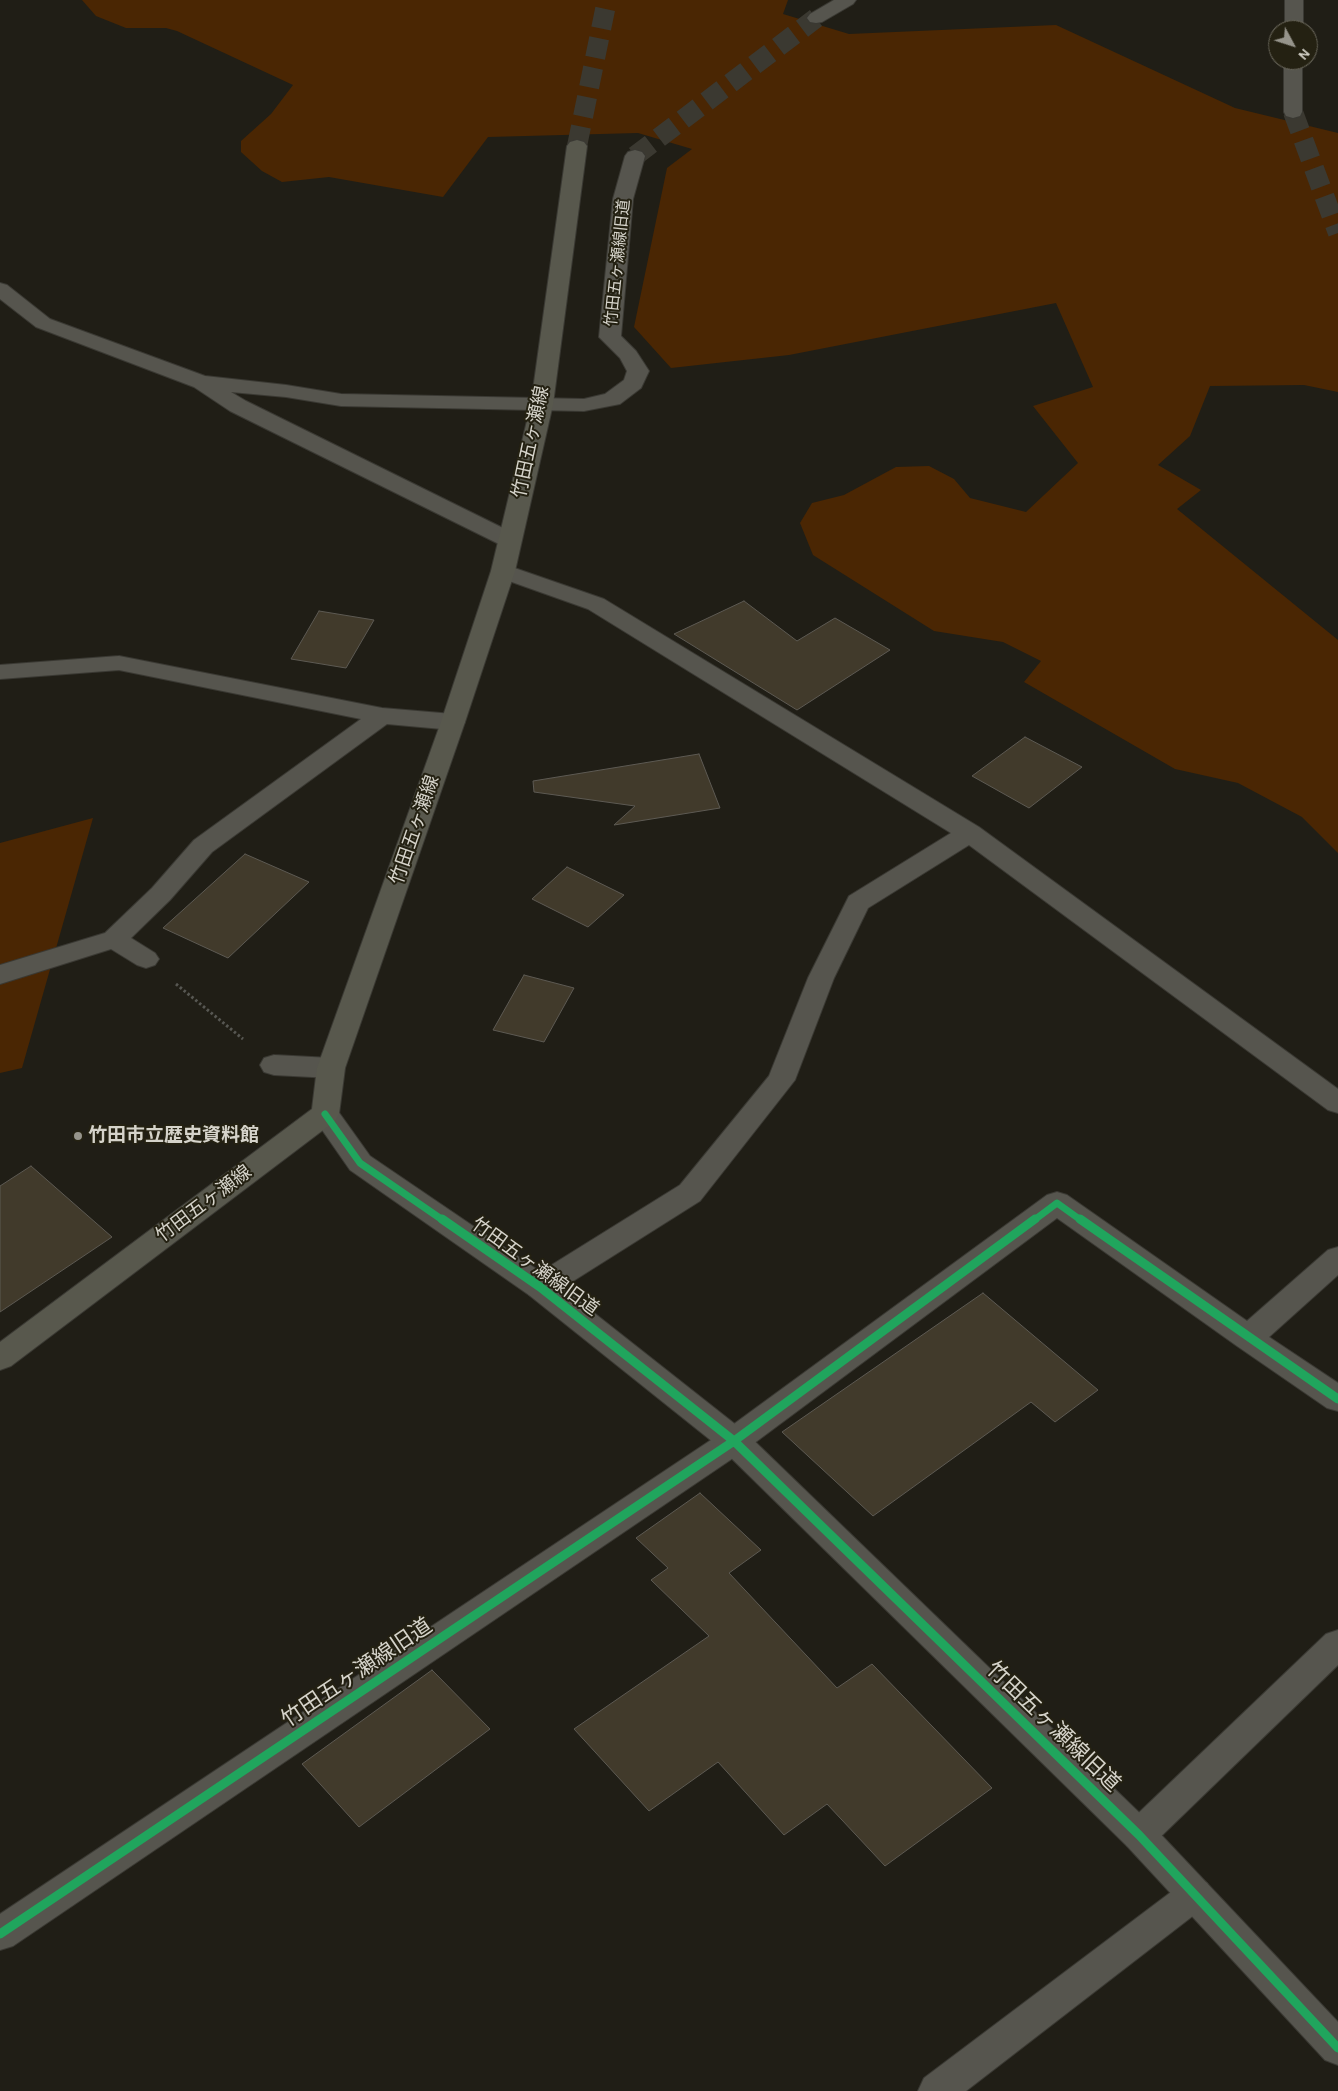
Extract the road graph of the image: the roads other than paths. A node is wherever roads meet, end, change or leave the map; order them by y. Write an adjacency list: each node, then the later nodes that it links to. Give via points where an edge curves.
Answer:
1 (847, 0): 3 (street)
2 (1294, 0): 4 (street)
3 (816, 18)
4 (1294, 20)
5 (1294, 70): 6 (street)
6 (1293, 112)
7 (577, 146): 11 (main road, 竹田五ヶ瀬線)
8 (635, 156): 11 (street, 竹田五ヶ瀬線旧道, via 623,199 610,337 629,355 638,371 633,383 612,399 584,405)
9 (0, 289): 10 (street, via 43,323)
10 (202, 382): 11 (street, via 341,400); 12 (street, via 238,406)
11 (542, 404): 12 (main road, 竹田五ヶ瀬線)
12 (509, 540): 13 (main road, 竹田五ヶ瀬線)
13 (503, 572): 16 (main road, 竹田五ヶ瀬線); 17 (street, via 596,604)
14 (0, 672): 15 (street, via 119,663)
15 (382, 716): 16 (street); 18 (street, via 204,846)
16 (453, 722): 22 (main road, 竹田五ヶ瀬線)
17 (970, 832): 23 (street); 26 (street, via 858,902 821,978 781,1080 690,1193)
18 (114, 939): 19 (street); 20 (street)
19 (146, 959)
20 (0, 975)
21 (274, 1065): 22 (street)
22 (331, 1068): 24 (main road, 竹田五ヶ瀬線)
23 (1338, 1103)
24 (325, 1114): 26 (street, 竹田五ヶ瀬線旧道, via 360,1163); 28 (main road, 竹田五ヶ瀬線)
25 (1338, 1258): 27 (street)
26 (540, 1287): 30 (street, 竹田五ヶ瀬線旧道)
27 (1248, 1338): 29 (street); 30 (street, via 1057,1203)
28 (0, 1358)
29 (1338, 1398)
30 (734, 1441): 32 (street, 竹田五ヶ瀬線旧道); 34 (street, 竹田五ヶ瀬線旧道)
31 (1338, 1644): 32 (street)
32 (1139, 1835): 33 (street, 竹田五ヶ瀬線旧道)
33 (1195, 1894): 35 (street, 竹田五ヶ瀬線旧道); 36 (street)
34 (0, 1934)
35 (1338, 2048)
36 (937, 2091)

